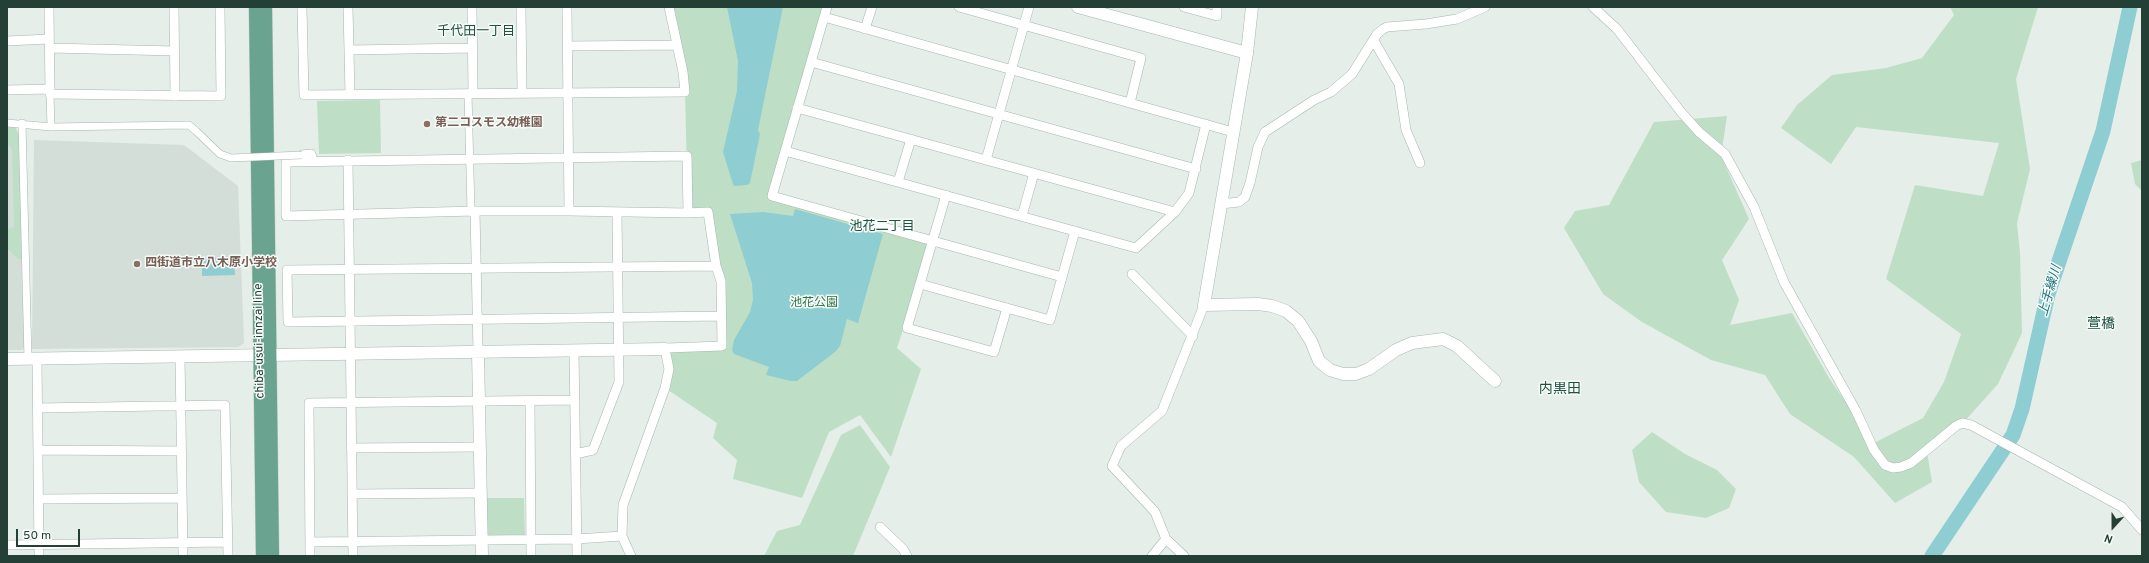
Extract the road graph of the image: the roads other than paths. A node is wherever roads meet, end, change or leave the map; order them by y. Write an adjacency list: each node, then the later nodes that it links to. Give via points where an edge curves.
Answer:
1 (49, 7): 27 (street)
2 (174, 7): 32 (street)
3 (220, 7): 42 (street, via 221,96)
4 (255, 7): 93 (main road, chiba-usui-innzai line)
5 (266, 7): 93 (main road, chiba-usui-innzai line)
6 (302, 7): 41 (street, via 304,95)
7 (348, 7): 31 (street)
8 (472, 7): 30 (street)
9 (521, 7): 38 (street)
10 (567, 7): 29 (street)
11 (669, 7): 28 (street)
12 (827, 7): 22 (street)
13 (872, 7): 24 (street)
14 (959, 7): 23 (street)
15 (1029, 7): 23 (street)
16 (1078, 7): 33 (street)
17 (1184, 7): 18 (street, via 1217,16)
18 (1217, 7)
19 (1252, 7): 33 (street)
20 (1485, 7): 26 (street, via 1457,19 1387,27 1377,34)
21 (1593, 7): 114 (street, via 1617,29 1680,112 1725,154 1754,207 1784,282 1856,411 1874,450 1885,465 1893,468 1911,463 1956,426 1962,423 1971,425 2122,507)
22 (824, 17): 24 (street); 34 (street)
23 (1024, 25): 35 (street); 43 (street, via 1141,58)
24 (865, 29): 35 (street)
25 (7, 41): 27 (street)
26 (1374, 41): 59 (street, via 1399,84 1406,130); 64 (street, via 1352,74 1331,92 1265,132 1258,147 1245,197 1239,202)
27 (50, 44): 32 (street); 37 (street)
28 (677, 45): 29 (street); 39 (street, via 685,92)
29 (568, 46): 39 (street)
30 (473, 48): 31 (street); 40 (street)
31 (349, 50): 41 (street)
32 (175, 51): 42 (street)
33 (1247, 53): 50 (street)
34 (811, 62): 44 (street); 45 (street)
35 (1012, 70): 43 (street); 45 (street)
36 (7, 90): 37 (street)
37 (50, 92): 42 (street); 49 (street)
38 (522, 92): 39 (street); 40 (street)
39 (568, 92): 54 (street)
40 (471, 93): 41 (street); 55 (street)
41 (350, 95)
42 (175, 96)
43 (1130, 103): 48 (street)
44 (797, 108): 51 (street); 52 (street)
45 (999, 114): 57 (street); 60 (street)
46 (7, 123): 47 (street)
47 (22, 123): 49 (street); 96 (street)
48 (1206, 124): 50 (street); 60 (street)
49 (51, 127): 53 (street, bridge, via 189,126 225,156)
50 (1233, 132): 64 (street)
51 (911, 139): 57 (street); 62 (street)
52 (785, 151): 62 (street); 73 (street, via 772,196)
53 (302, 155): 58 (street, via 311,154)
54 (569, 157): 55 (street); 65 (street); 69 (street, via 687,156)
55 (470, 158): 56 (street); 66 (street)
56 (348, 160): 58 (street); 70 (street)
57 (986, 160): 61 (street)
58 (313, 161): 70 (street, via 286,162 286,216)
59 (1420, 163)
60 (1196, 169): 68 (street, via 1189,193)
61 (1034, 173): 68 (street); 71 (street)
62 (898, 182): 63 (street)
63 (946, 195): 71 (street); 73 (street)
64 (1221, 204): 81 (street)
65 (570, 211): 66 (street); 67 (street)
66 (473, 212): 70 (street); 76 (street)
67 (617, 212): 69 (street); 74 (street)
68 (1175, 212): 72 (street, via 1136,248)
69 (688, 213): 75 (street, via 708,212)
70 (348, 215): 77 (street)
71 (1022, 216): 72 (street)
72 (1075, 231): 79 (street)
73 (933, 239): 79 (street); 80 (street)
74 (618, 266): 75 (street); 76 (street); 84 (street)
75 (716, 266): 83 (street, via 722,281)
76 (476, 268): 77 (street); 85 (street)
77 (349, 269): 86 (street); 86 (street, via 287,270 288,322)
78 (1132, 274): 87 (street)
79 (1062, 278): 82 (street, via 1050,320)
80 (920, 284): 82 (street); 82 (street, via 907,328 994,352)
81 (1204, 305): 87 (street); 97 (street, via 1258,304 1286,311 1298,321 1311,341 1319,361 1330,370 1343,374 1356,374 1369,369 1396,350 1412,343 1443,340 1457,346)
82 (1007, 308)
83 (721, 316): 84 (street); 88 (street, via 722,346)
84 (619, 318): 85 (street); 90 (street)
85 (478, 320): 86 (street); 91 (street)
86 (350, 322): 92 (street)
87 (1193, 336): 118 (street, via 1162,411 1121,446 1112,466 1155,512)
88 (666, 349): 90 (street); 115 (street, via 669,369 665,388 623,505)
89 (574, 350): 90 (street); 91 (street); 98 (street)
90 (620, 350): 108 (street, via 619,382 593,450)
91 (478, 352): 92 (street); 99 (street)
92 (350, 354): 93 (street); 101 (street)
93 (265, 355): 94 (street); 129 (main road, chiba-usui-innzai line); 130 (main road, chiba-usui-innzai line)
94 (180, 356): 96 (street); 102 (street)
95 (7, 359): 96 (street)
96 (32, 359): 103 (street)
97 (1495, 381)
98 (574, 400): 100 (street); 108 (street)
99 (479, 401): 100 (street); 101 (street); 104 (street)
100 (530, 401): 116 (street)
101 (351, 403): 105 (street); 121 (street, via 310,403)
102 (180, 406): 103 (street); 107 (street); 120 (street, via 225,405)
103 (37, 408): 106 (street)
104 (480, 447): 105 (street); 109 (street)
105 (351, 448): 110 (street)
106 (38, 450): 107 (street); 112 (street)
107 (181, 451): 111 (street)
108 (575, 454): 117 (street)
109 (481, 493): 110 (street); 119 (street)
110 (352, 494): 122 (street)
111 (182, 498): 112 (street); 123 (street)
112 (39, 499): 124 (street)
113 (880, 527): 137 (street)
114 (2142, 530)
115 (622, 536): 117 (street); 136 (street)
116 (531, 539): 117 (street); 119 (street); 134 (street)
117 (576, 539): 135 (street)
118 (1166, 539): 138 (street); 139 (street)
119 (481, 540): 122 (street); 133 (street)
120 (228, 542): 123 (street); 128 (street)
121 (310, 542): 122 (street); 131 (street)
122 (352, 542): 132 (street)
123 (182, 543): 124 (street); 127 (street)
124 (39, 544): 125 (street); 126 (street)
125 (7, 545)
126 (40, 556)
127 (183, 556)
128 (228, 556)
129 (262, 556)
130 (273, 556)
131 (310, 556)
132 (352, 556)
133 (482, 556)
134 (531, 556)
135 (577, 556)
136 (631, 556)
137 (907, 556)
138 (1152, 556)
139 (1184, 556)

